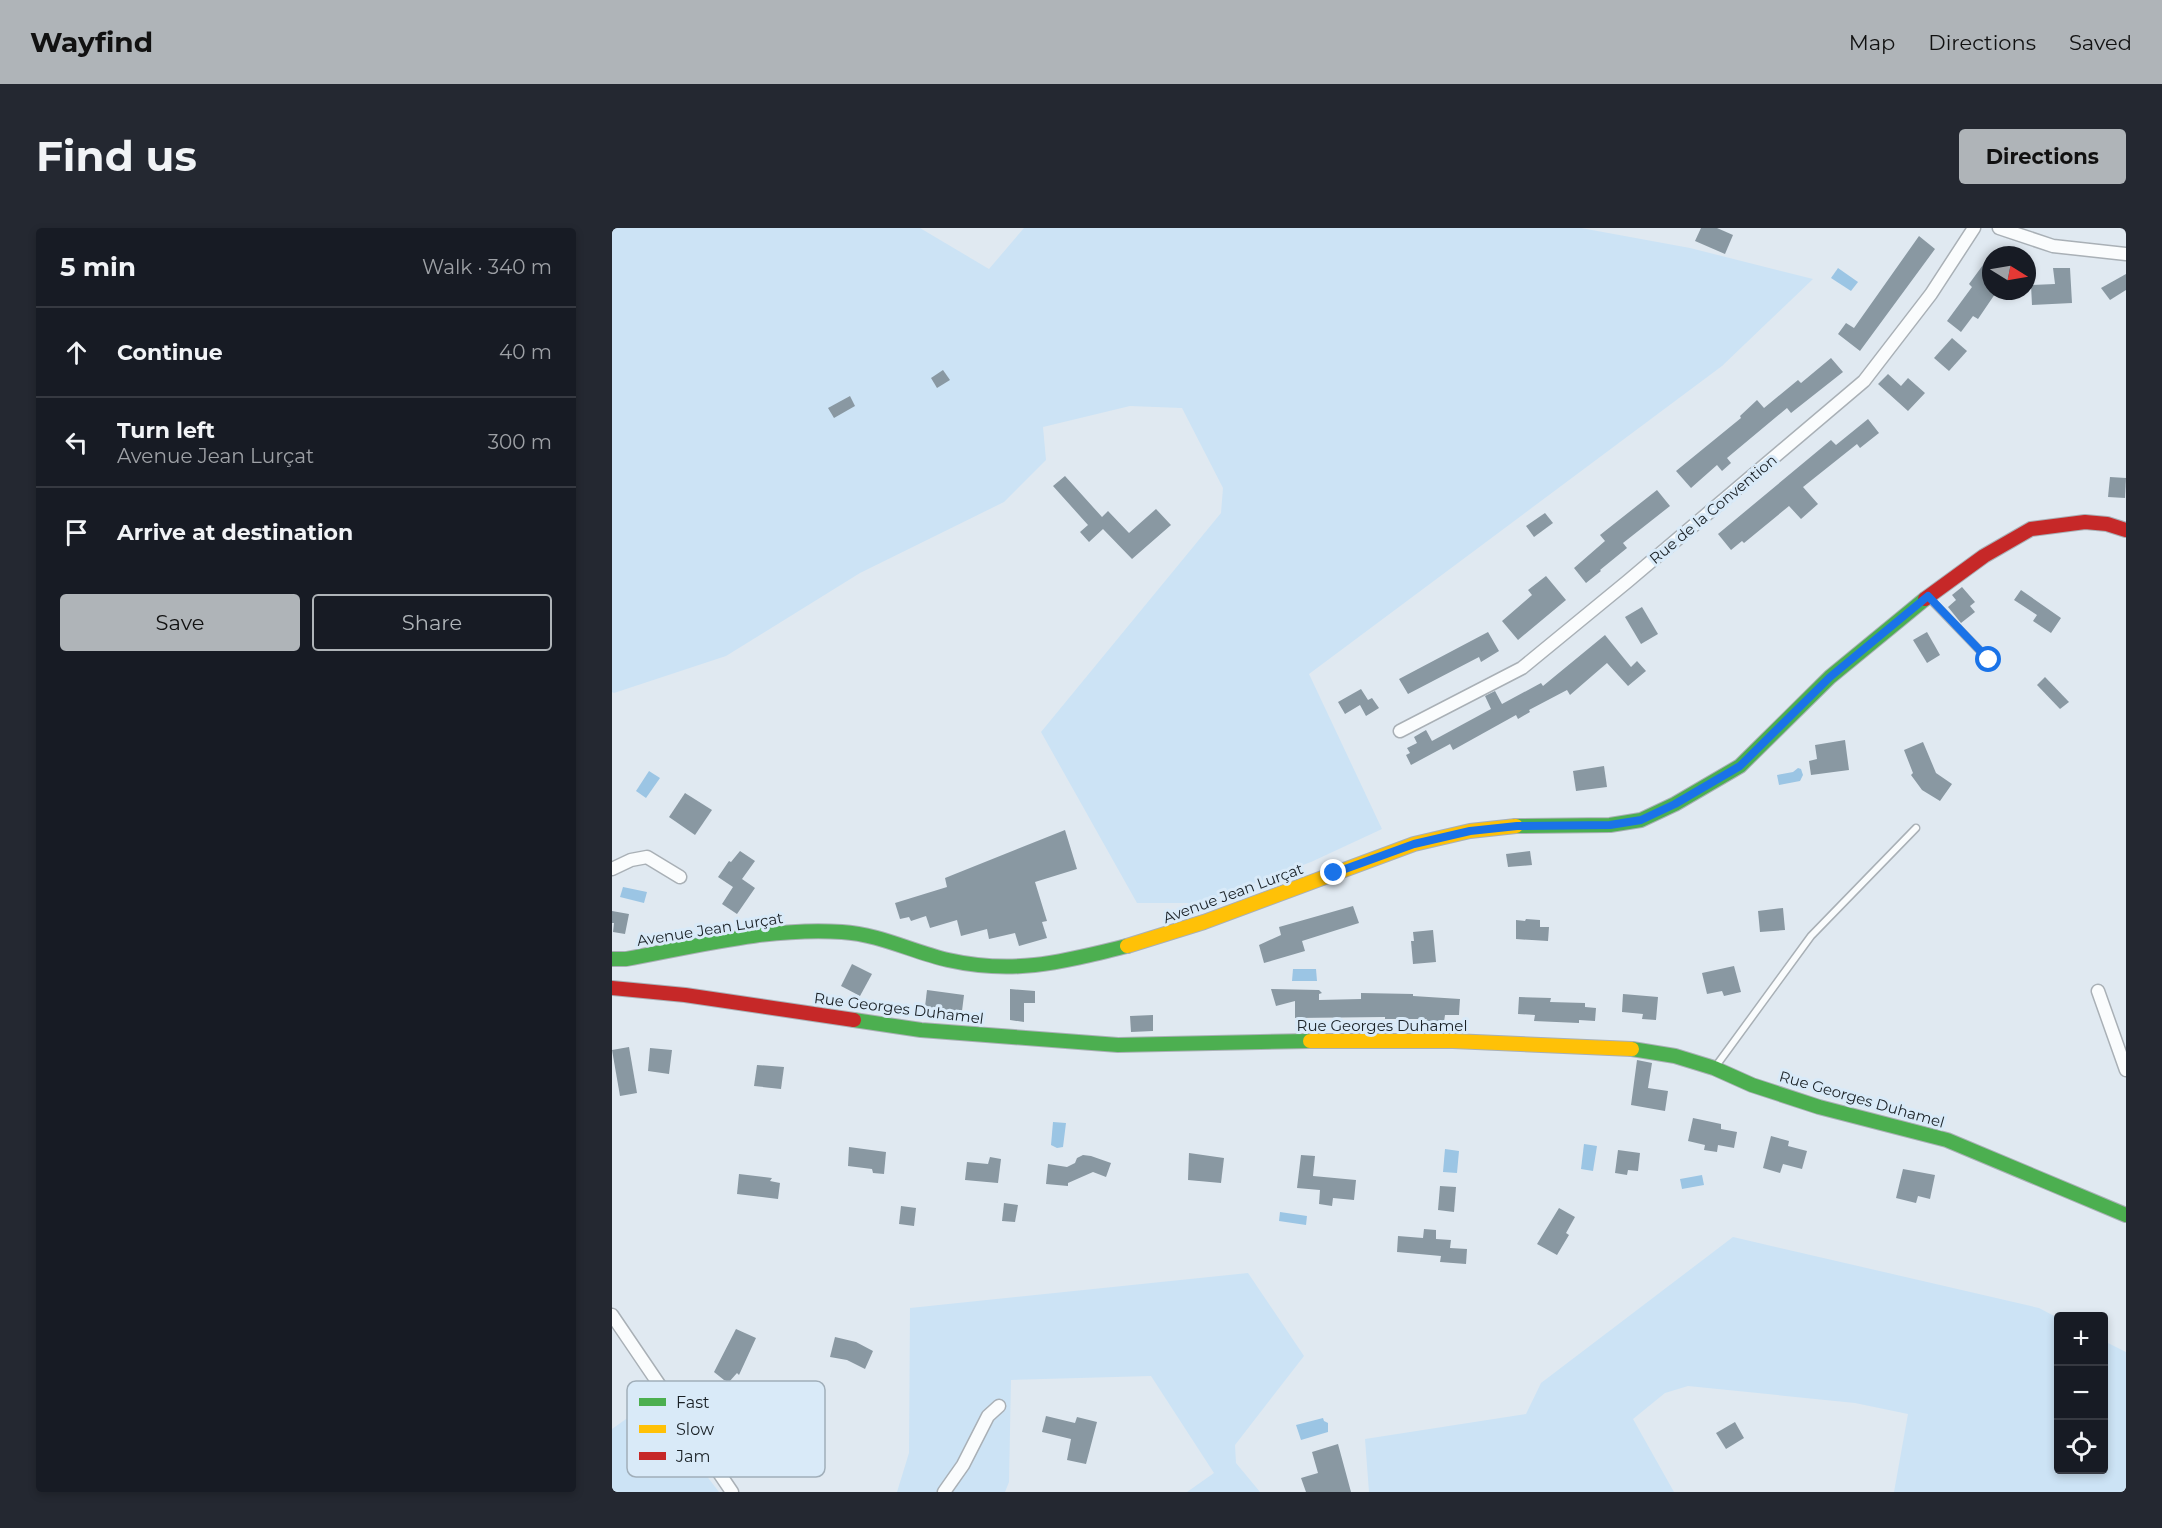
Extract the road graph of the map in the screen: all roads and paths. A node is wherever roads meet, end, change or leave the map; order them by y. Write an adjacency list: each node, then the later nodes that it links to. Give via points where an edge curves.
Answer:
1 (1974, 228): 7 (street, Rue de la Convention, via 1931,294 1864,381 1522,668)
2 (1999, 228): 3 (street, via 2053,246)
3 (2126, 254)
4 (2126, 530): 5 (main road, Avenue Jean Lurçat, via 2085,522 2031,529)
5 (1928, 596): 6 (lane); 11 (main road, Avenue Jean Lurçat, via 1830,677 1740,766 1641,820 1610,825 1517,826 1470,831 1414,844 1147,941 1031,967 990,967 946,960 844,932 772,933)
6 (1989, 660)
7 (1400, 731)
8 (1916, 828): 14 (lane, via 1811,936)
9 (612, 869): 10 (street, via 647,857)
10 (680, 877)
11 (612, 959)
12 (612, 988): 14 (main road, Rue Georges Duhamel, via 921,1030 1106,1044 1453,1041 1640,1049)
13 (2098, 991): 15 (street)
14 (1714, 1068): 16 (main road, Rue Georges Duhamel, via 1819,1107 1947,1140)
15 (2126, 1070)
16 (2126, 1215)
17 (612, 1315): 18 (street)
18 (657, 1381)
19 (999, 1406): 22 (street, via 988,1416)
20 (722, 1477): 21 (street)
21 (732, 1492)
22 (944, 1492)

